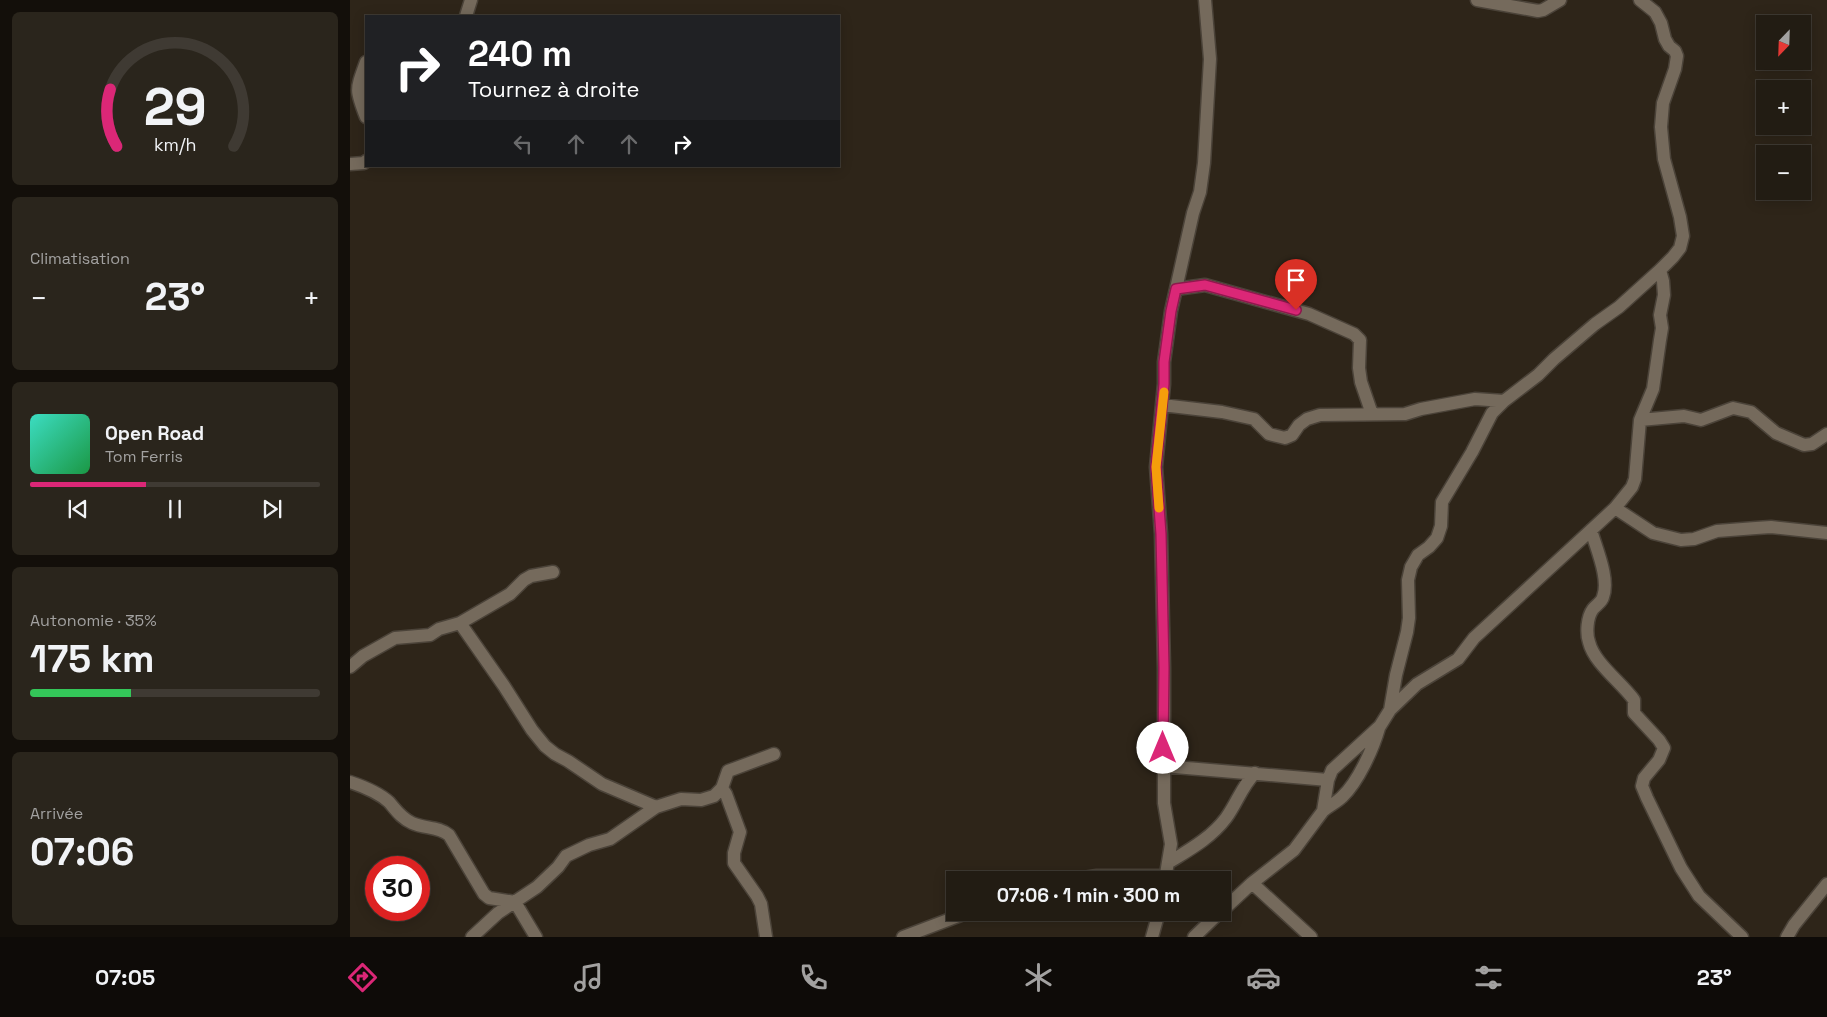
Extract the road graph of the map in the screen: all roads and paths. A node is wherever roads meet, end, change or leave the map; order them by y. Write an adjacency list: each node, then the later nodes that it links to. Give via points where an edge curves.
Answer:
1 (471, 0): 6 (street)
2 (1205, 0): 12 (street, via 1210,59 1204,163)
3 (1477, 0): 4 (street, via 1538,11)
4 (1560, 0)
5 (1640, 0): 11 (street, via 1655,12 1665,39 1677,56 1663,103 1661,127 1664,159 1683,236 1680,248)
6 (466, 15)
7 (365, 65): 8 (street, via 357,94)
8 (365, 114)
9 (365, 162): 10 (street)
10 (350, 164)
11 (1660, 270): 13 (street); 16 (street, via 1664,295 1656,375)
12 (1176, 289): 14 (street, via 1164,362); 15 (street, via 1205,285 1309,314 1354,334 1360,340 1361,382)
13 (1504, 401): 15 (street, via 1475,398 1405,414); 24 (street, via 1492,413 1442,502 1437,538 1418,555 1412,566 1408,580 1407,632)
14 (1162, 405): 15 (street, via 1254,419 1269,434 1285,438 1307,419 1320,415); 27 (street, via 1156,467 1161,534)
15 (1372, 414)
16 (1640, 420): 17 (street, via 1684,416 1701,420 1733,408 1751,412 1776,433 1804,445 1812,444); 18 (street, via 1635,479 1632,488)
17 (1827, 434)
18 (1615, 508): 19 (street); 20 (street, via 1653,533 1681,540 1717,531 1756,528)
19 (1590, 530): 24 (street, via 1481,632 1458,659 1417,684); 53 (street, via 1605,586 1603,598 1588,622 1588,642 1634,700 1634,713 1664,748 1644,778 1644,792 1681,868 1699,896)
20 (1827, 533)
21 (553, 572): 22 (street, via 531,576 510,594)
22 (460, 623): 23 (street, via 430,635 395,638 363,656); 32 (street, via 545,746 588,775)
23 (350, 668)
24 (1390, 710): 25 (street)
25 (1380, 726): 29 (street, via 1332,770); 34 (street, via 1374,746 1355,779 1343,796)
26 (774, 754): 31 (street, via 732,768)
27 (1163, 766): 28 (street); 36 (street, via 1170,844)
28 (1255, 773): 29 (street); 36 (street, via 1225,820 1201,843)
29 (1328, 780): 34 (street)
30 (350, 782): 42 (street, via 388,801 410,822 443,830 449,835 484,894)
31 (722, 788): 33 (street, via 714,796 701,800 681,799); 48 (street, via 740,832 734,863 761,904)
32 (634, 799): 33 (street); 35 (street)
33 (656, 807): 35 (street)
34 (1323, 810): 38 (street, via 1294,850)
35 (636, 820): 40 (street, via 610,839 566,856 537,887)
36 (1168, 863): 37 (street)
37 (1167, 871)
38 (1252, 883): 41 (street); 52 (street)
39 (1827, 884): 54 (street)
40 (514, 902): 42 (street); 47 (street)
41 (1231, 903)
42 (498, 907): 46 (street)
43 (946, 921): 49 (street)
44 (1156, 921): 50 (street)
45 (1211, 921): 51 (street)
46 (472, 937)
47 (536, 937)
48 (766, 937)
49 (903, 937)
50 (1152, 937)
51 (1194, 937)
52 (1311, 937)
53 (1742, 937)
54 (1787, 937)

